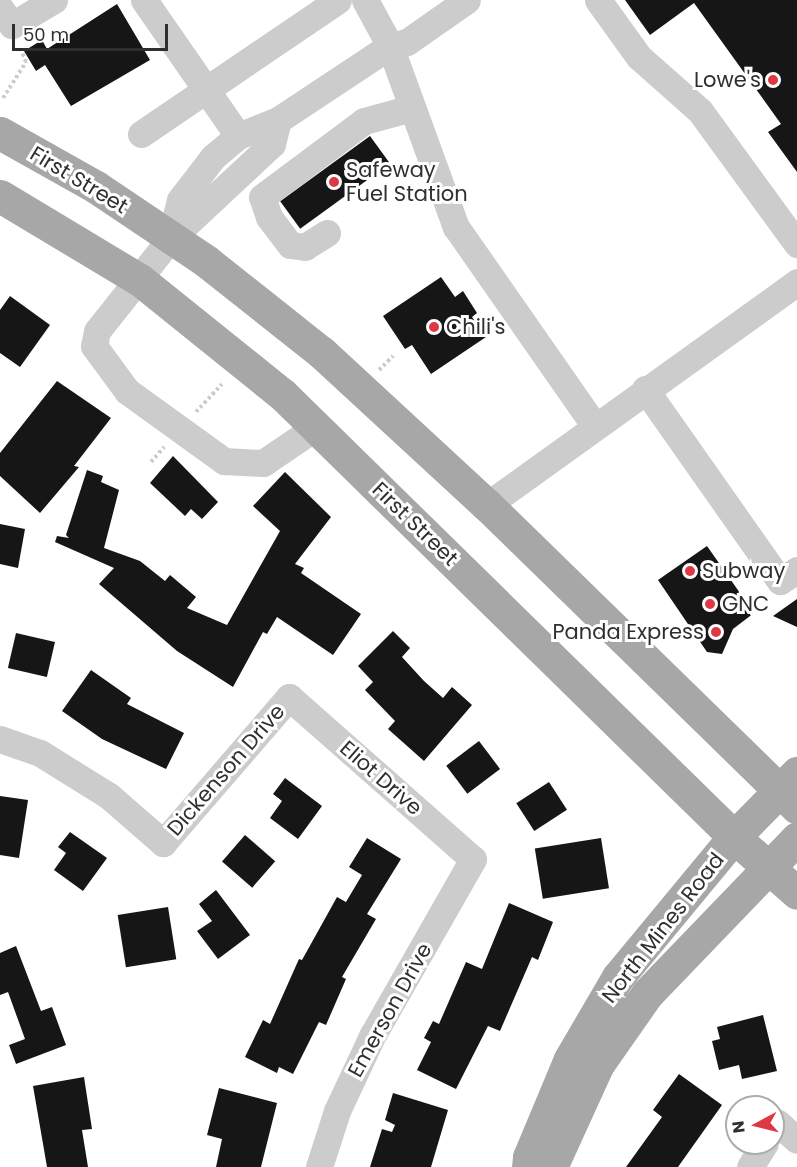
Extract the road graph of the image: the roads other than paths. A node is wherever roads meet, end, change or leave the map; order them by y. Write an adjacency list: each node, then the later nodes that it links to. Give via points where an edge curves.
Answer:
1 (54, 0): 7 (street)
2 (144, 0): 9 (street)
3 (338, 0): 9 (street)
4 (365, 0): 8 (street)
5 (467, 0): 8 (street, via 408,42)
6 (598, 0): 18 (street, via 639,57 705,117)
7 (6, 17)
8 (390, 46): 10 (street); 11 (street)
9 (205, 87): 13 (street); 14 (street)
10 (412, 108): 16 (street, via 364,121 262,197 269,217 290,245 305,247); 22 (street, via 456,227)
11 (278, 120): 14 (street); 17 (street, via 272,144)
12 (0, 133): 17 (main road, First Street, via 96,188)
13 (141, 134)
14 (238, 136): 17 (street, via 213,157 185,193)
15 (0, 196): 19 (main road, First Street)
16 (327, 233)
17 (170, 239): 19 (street); 24 (main road, First Street, via 206,261 321,352)
18 (797, 244)
19 (140, 280): 23 (main road, First Street, via 282,394); 23 (street, via 97,331 94,346 127,391 224,460 263,463)
20 (797, 282): 21 (street)
21 (645, 389): 22 (street); 25 (street, via 780,581)
22 (594, 425): 24 (street)
23 (316, 427): 29 (main road, First Street)
24 (487, 505): 28 (main road, First Street)
25 (797, 570)
26 (289, 697): 27 (street, Dickenson Drive, via 163,843 109,796 40,753); 31 (street, Eliot Drive)
27 (0, 739)
28 (791, 790): 29 (main road, North Mines Road)
29 (734, 837): 32 (main road, First Street); 36 (main road, North Mines Road, via 618,977 570,1059)
30 (797, 838): 32 (main road, North Mines Road)
31 (473, 859): 35 (street, Emerson Drive, via 373,1034 337,1111)
32 (768, 867): 33 (main road, First Street); 37 (main road, North Mines Road, via 647,994 598,1064)
33 (797, 892)
34 (760, 1155): 38 (street)
35 (319, 1167)
36 (528, 1167)
37 (551, 1167)
38 (750, 1167)

